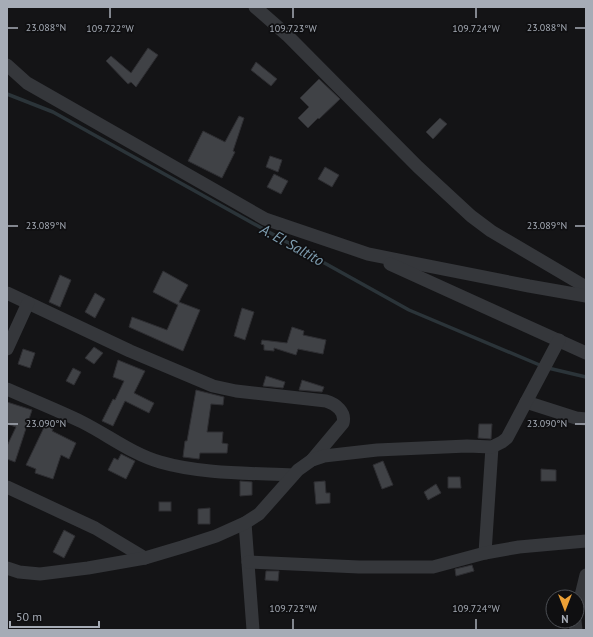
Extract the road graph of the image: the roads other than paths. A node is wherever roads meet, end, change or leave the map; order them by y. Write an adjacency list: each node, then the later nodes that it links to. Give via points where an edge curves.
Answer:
1 (255, 7): 4 (street, via 471,216 491,231)
2 (7, 65): 3 (street, via 27,84 265,219)
3 (368, 254): 6 (street); 8 (street)
4 (586, 287)
5 (7, 293): 7 (street)
6 (586, 296)
7 (28, 303): 9 (street); 15 (street, via 130,351 213,386 332,403 342,412 343,423)
8 (559, 340): 10 (street); 12 (street)
9 (7, 349)
10 (586, 352)
11 (7, 389): 16 (street, via 82,422 159,462 192,469)
12 (526, 402): 13 (street); 14 (street, via 507,438)
13 (586, 419)
14 (492, 447): 15 (street, via 377,450 330,455); 20 (street)
15 (312, 460): 16 (street)
16 (293, 475): 18 (street, via 259,514)
17 (7, 487): 21 (street, via 95,528)
18 (245, 523): 21 (street, via 216,536); 22 (street)
19 (586, 540): 20 (street)
20 (485, 553): 22 (street, via 433,567)
21 (145, 558): 23 (street, via 40,574)
22 (248, 562): 26 (street)
23 (7, 568)
24 (586, 575): 25 (street)
25 (583, 589)
26 (253, 630)

